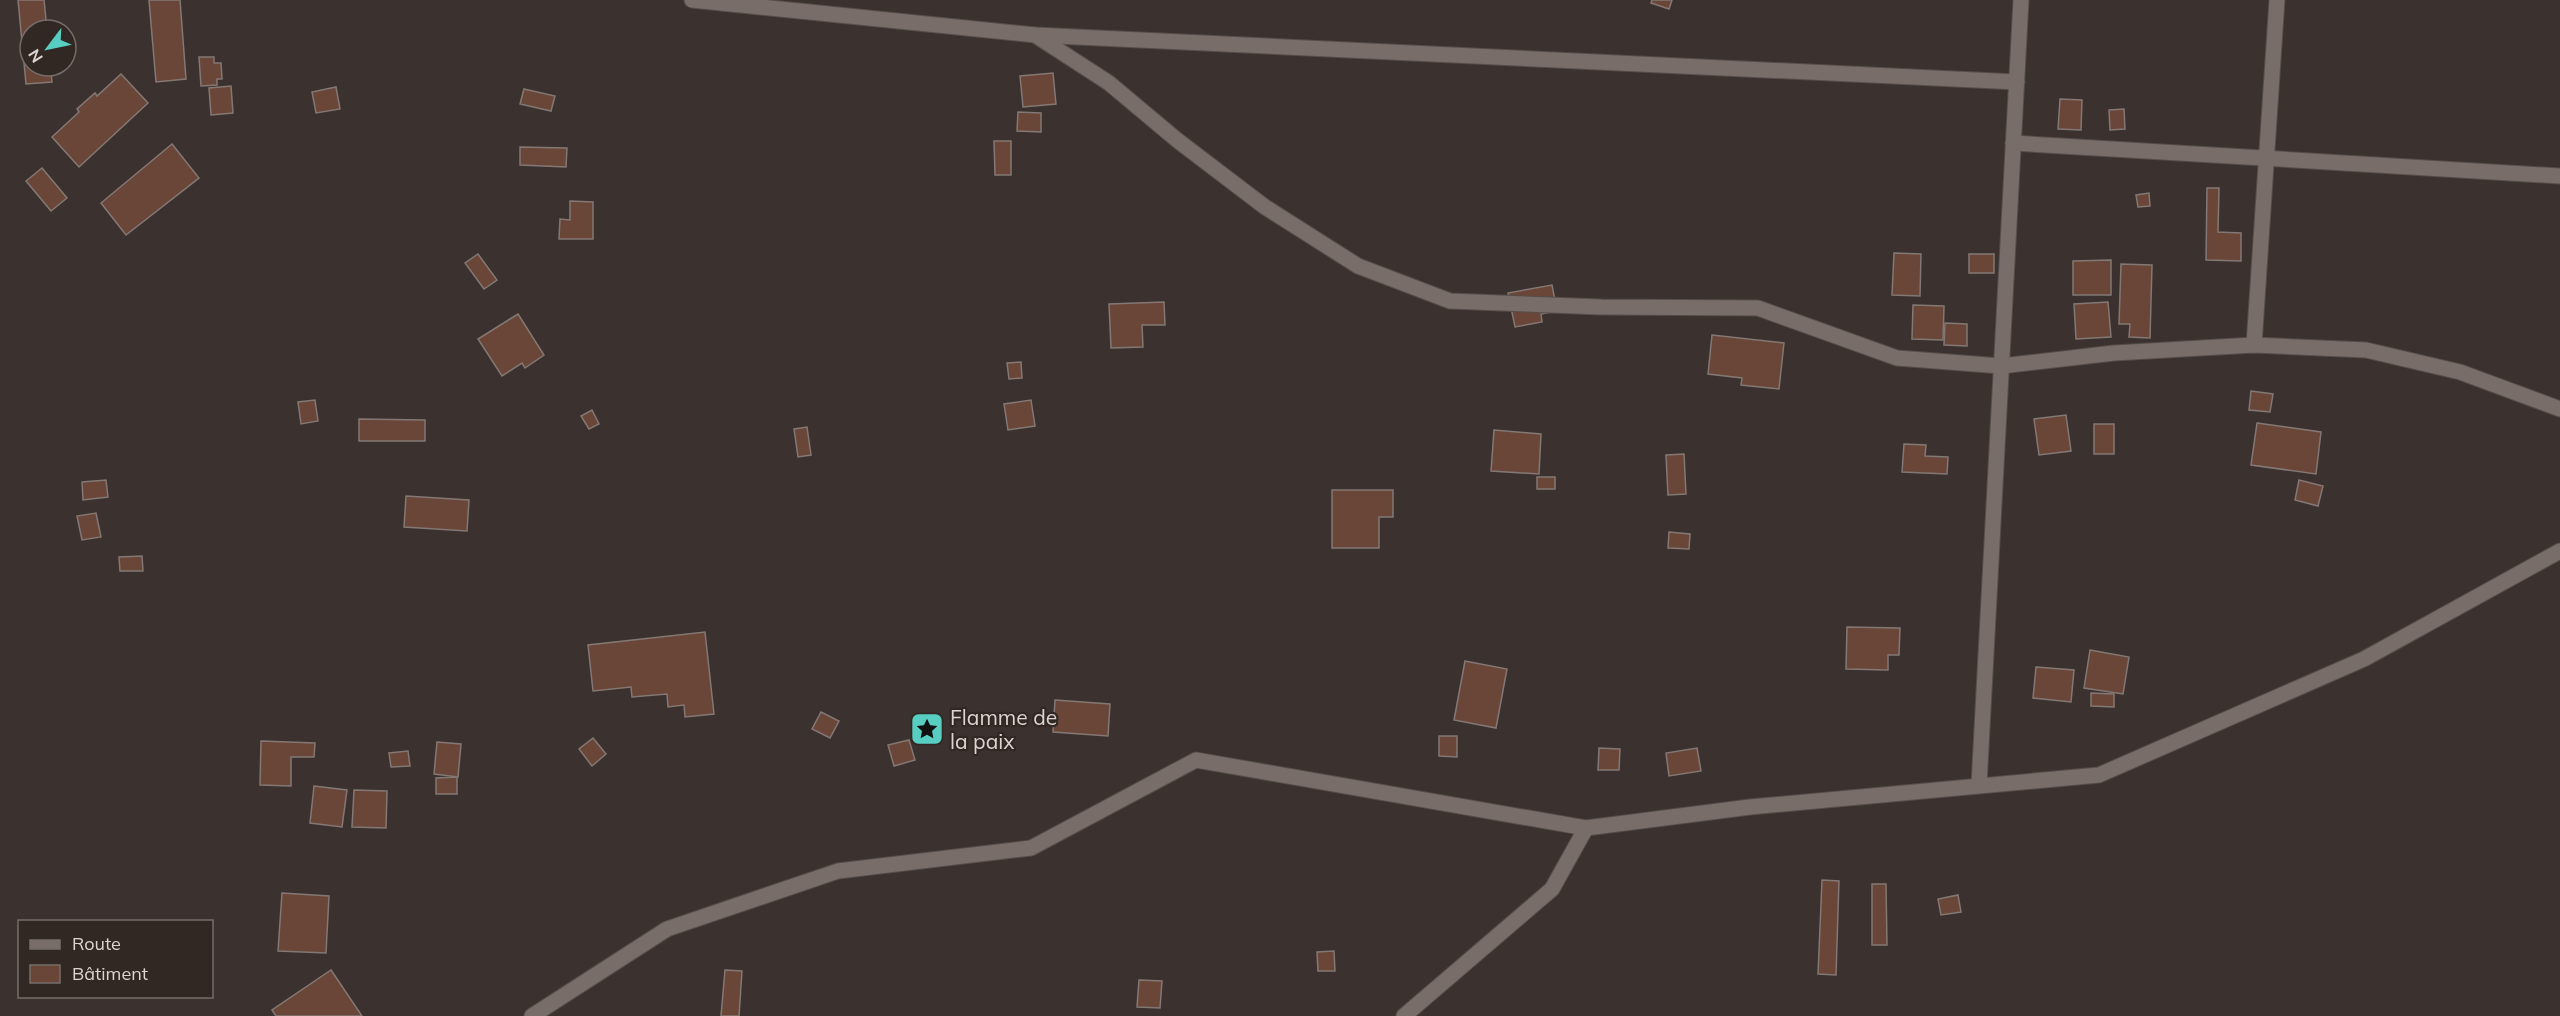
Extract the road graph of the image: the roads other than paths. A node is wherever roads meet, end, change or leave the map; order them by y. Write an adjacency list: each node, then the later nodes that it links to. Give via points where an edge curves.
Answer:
1 (692, 0): 4 (street)
2 (2021, 0): 5 (street)
3 (2277, 0): 7 (street)
4 (1035, 34): 5 (street); 10 (street, via 1109,83 1264,207 1358,266 1450,301 1758,308 1897,358)
5 (2017, 82): 6 (street)
6 (2013, 143): 7 (street); 10 (street)
7 (2266, 158): 8 (street); 9 (street)
8 (2560, 176)
9 (2254, 345): 10 (street, via 2114,353); 11 (street, via 2366,350 2460,372)
10 (2001, 366): 13 (street)
11 (2560, 409)
12 (2560, 551): 13 (street, via 2364,659 2099,775)
13 (1979, 785): 14 (street, via 1750,807)
14 (1586, 828): 15 (street, via 1196,760 1031,848 837,871 667,929); 16 (street, via 1552,889)
15 (532, 1016)
16 (1404, 1016)

